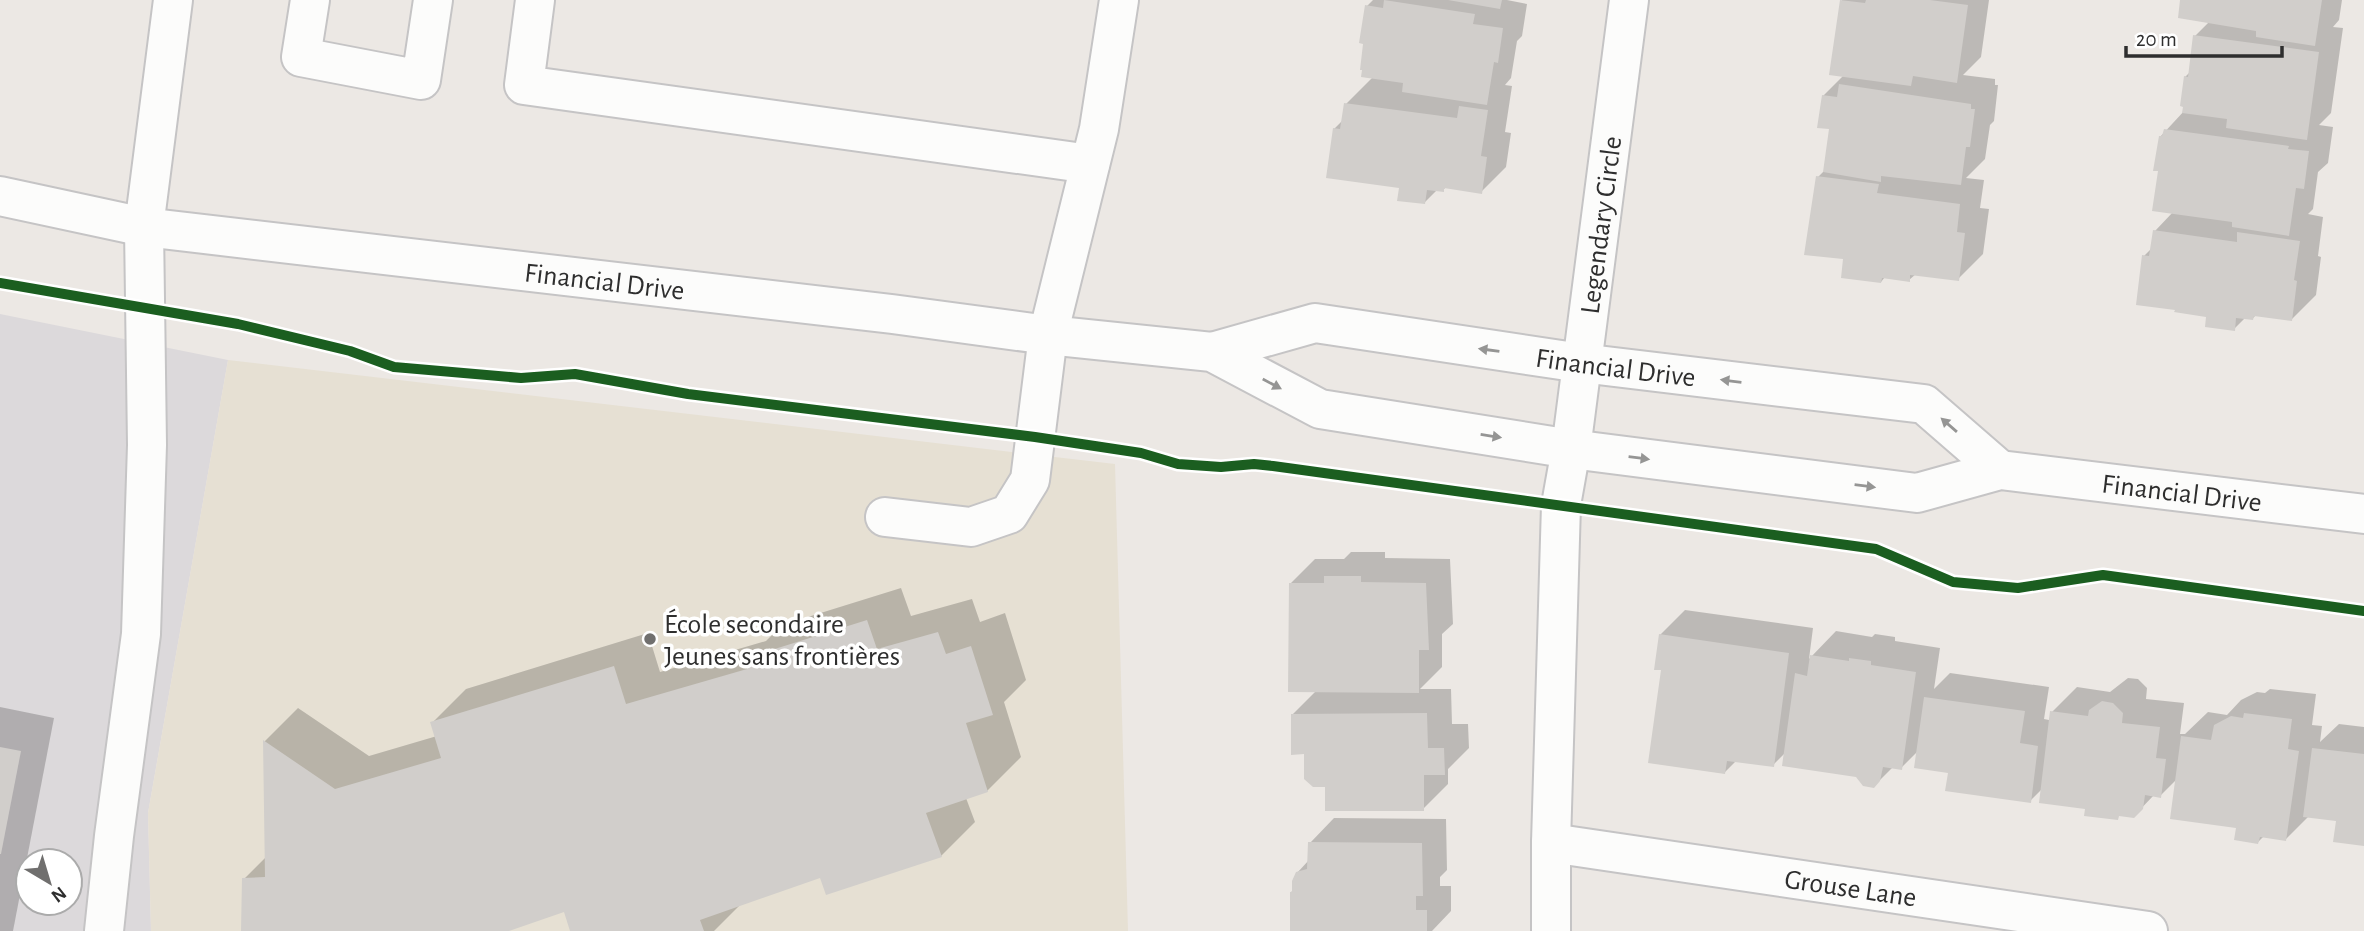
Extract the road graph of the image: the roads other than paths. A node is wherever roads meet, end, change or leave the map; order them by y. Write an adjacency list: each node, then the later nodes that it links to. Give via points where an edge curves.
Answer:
1 (173, 0): 9 (street)
2 (310, 0): 3 (street, via 302,57 421,80)
3 (433, 0)
4 (536, 0): 7 (street, via 524,85)
5 (1119, 0): 7 (street)
6 (1629, 0): 12 (street, Legendary Circle)
7 (1090, 164): 10 (street)
8 (0, 196): 9 (street, Financial Drive)
9 (144, 227): 10 (street, Financial Drive); 18 (street, via 147,445 141,634)
10 (1048, 335): 11 (street, Financial Drive); 16 (street, via 1030,480 1009,514 971,527)
11 (1212, 352): 12 (street, Financial Drive, one-way to 11, via 1315,323); 13 (street, Financial Drive, one-way to 13, via 1320,409)
12 (1581, 363): 13 (street, Legendary Circle); 14 (street, Financial Drive, one-way to 12, via 1924,404)
13 (1571, 449): 14 (street, Financial Drive, one-way to 14, via 1917,492); 17 (street, via 1562,505)
14 (2000, 470): 15 (street, Financial Drive)
15 (2364, 514)
16 (884, 517)
17 (1551, 843): 19 (street); 20 (street, Grouse Lane)
18 (104, 931)
19 (1551, 931)
20 (2148, 931)

